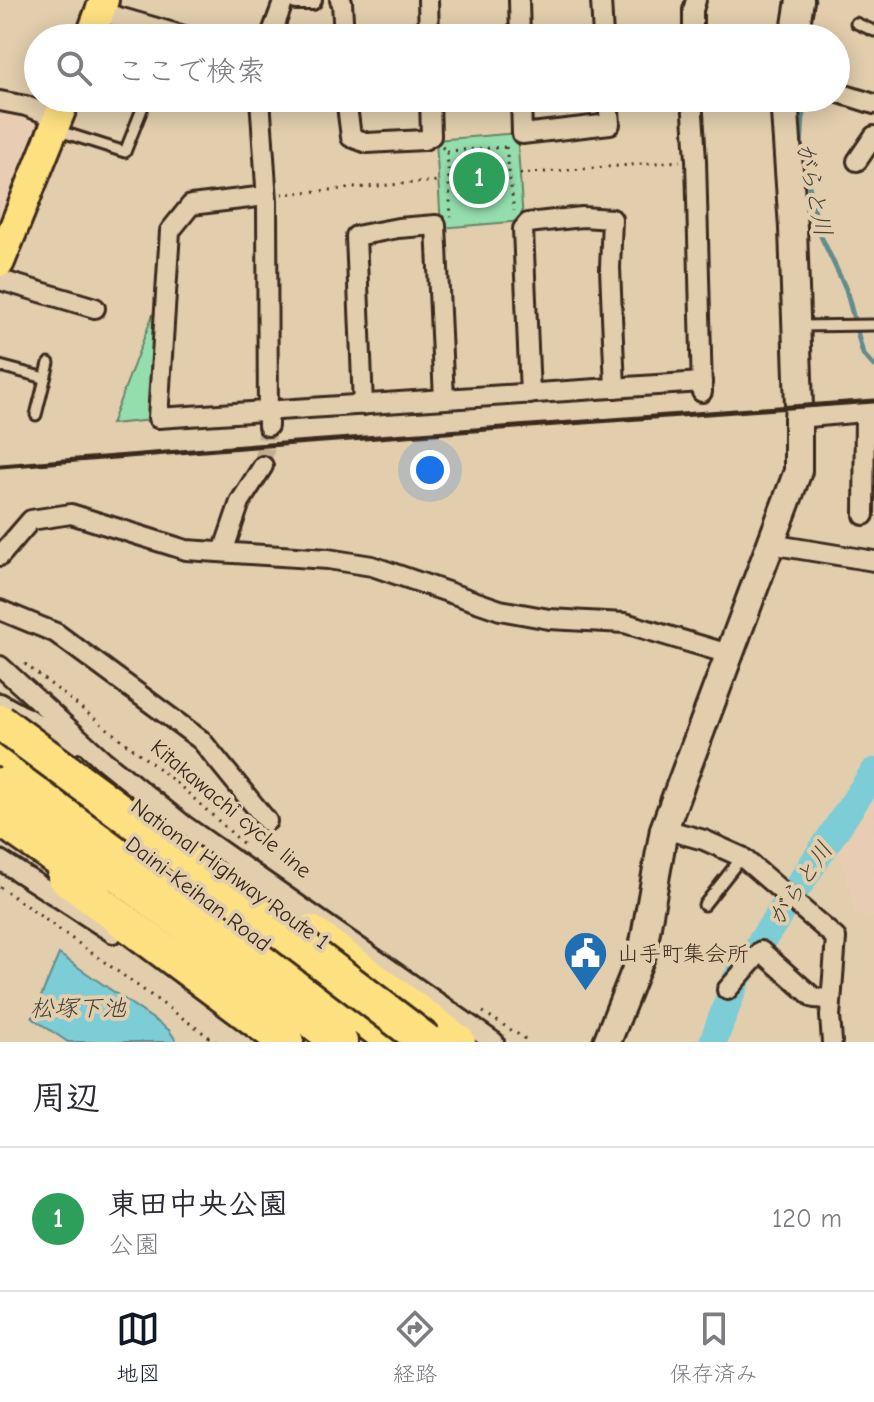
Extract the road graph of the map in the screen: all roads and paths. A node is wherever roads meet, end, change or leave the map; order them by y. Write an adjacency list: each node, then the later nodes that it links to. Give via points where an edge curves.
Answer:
1 (284, 0): 13 (street)
2 (296, 0): 3 (street)
3 (312, 0)
4 (340, 0): 14 (street)
5 (428, 0): 15 (street)
6 (519, 0): 16 (street)
7 (601, 0): 17 (street)
8 (696, 0): 18 (street)
9 (800, 0): 19 (street)
10 (98, 17): 12 (street)
11 (856, 23): 20 (lane)
12 (129, 24)
13 (275, 24)
14 (343, 24)
15 (429, 24)
16 (520, 24)
17 (602, 24)
18 (693, 24)
19 (796, 24)
20 (874, 31)
21 (850, 96): 23 (street)
22 (0, 101): 24 (street)
23 (874, 104)
24 (24, 106)
25 (141, 112): 33 (lane, via 125,152)
26 (261, 112): 43 (street)
27 (348, 112): 35 (street, via 351,137 367,143)
28 (430, 112): 35 (street)
29 (521, 112): 34 (street)
30 (609, 112): 34 (street, via 610,124)
31 (693, 112): 39 (street)
32 (785, 112): 50 (street)
33 (59, 115): 46 (main road)
34 (522, 134): 37 (path)
35 (431, 136): 38 (path)
36 (874, 136): 40 (street)
37 (506, 147): 38 (path); 44 (path, via 514,211)
38 (447, 151): 45 (path, via 451,226)
39 (696, 160): 41 (path); 54 (street, via 702,388)
40 (857, 161)
41 (520, 174)
42 (438, 181): 43 (path)
43 (266, 196): 61 (street); 61 (street, via 191,205 170,231 158,418)
44 (528, 223): 54 (street, via 612,219); 55 (street, via 523,229)
45 (437, 232): 56 (street); 57 (street, via 436,225 356,236)
46 (0, 262)
47 (0, 280): 48 (street)
48 (95, 308)
49 (869, 325): 50 (lane)
50 (795, 326): 60 (street)
51 (49, 363): 53 (lane)
52 (0, 366): 53 (lane)
53 (45, 378): 59 (lane)
54 (615, 388): 55 (street)
55 (530, 394): 56 (street)
56 (444, 399): 57 (street)
57 (363, 405): 61 (street)
58 (870, 412): 60 (street); 63 (street)
59 (36, 415)
60 (798, 418): 64 (street, via 798,471)
61 (268, 419)
62 (263, 466): 65 (street, via 240,502)
63 (864, 515)
64 (770, 544): 67 (street); 69 (street)
65 (223, 552): 66 (street, via 186,550 71,514 31,520); 69 (street, via 372,566 500,610 625,623)
66 (0, 556)
67 (874, 561)
68 (0, 610): 78 (street, via 56,633 201,740)
69 (729, 654): 79 (street)
70 (24, 663): 81 (path, Kitakawachi cycle line, via 178,784)
71 (0, 666): 75 (street)
72 (0, 705): 75 (street); 98 (highway, National Highway Route 1)
73 (0, 722): 97 (highway, bridge)
74 (0, 746): 96 (highway, Daini-Keihan Road)
75 (103, 760): 99 (street, via 185,826)
76 (0, 785): 95 (highway, Daini-Keihan Road)
77 (0, 818): 94 (highway)
78 (267, 821)
79 (664, 829): 82 (street); 101 (street, via 642,954)
80 (0, 832): 84 (highway)
81 (246, 847)
82 (742, 857): 86 (lane); 89 (street, via 836,938)
83 (0, 860): 87 (street)
84 (77, 885): 87 (street); 93 (highway)
85 (0, 887): 91 (path)
86 (704, 905)
87 (113, 933): 92 (street)
88 (727, 990): 89 (street, via 761,951 814,998)
89 (831, 999): 102 (street)
90 (477, 1008): 100 (path)
91 (216, 1042)
92 (260, 1042)
93 (286, 1042)
94 (314, 1042)
95 (340, 1042)
96 (395, 1042)
97 (427, 1042)
98 (458, 1042)
99 (494, 1042)
100 (530, 1042)
101 (607, 1042)
102 (832, 1042)

